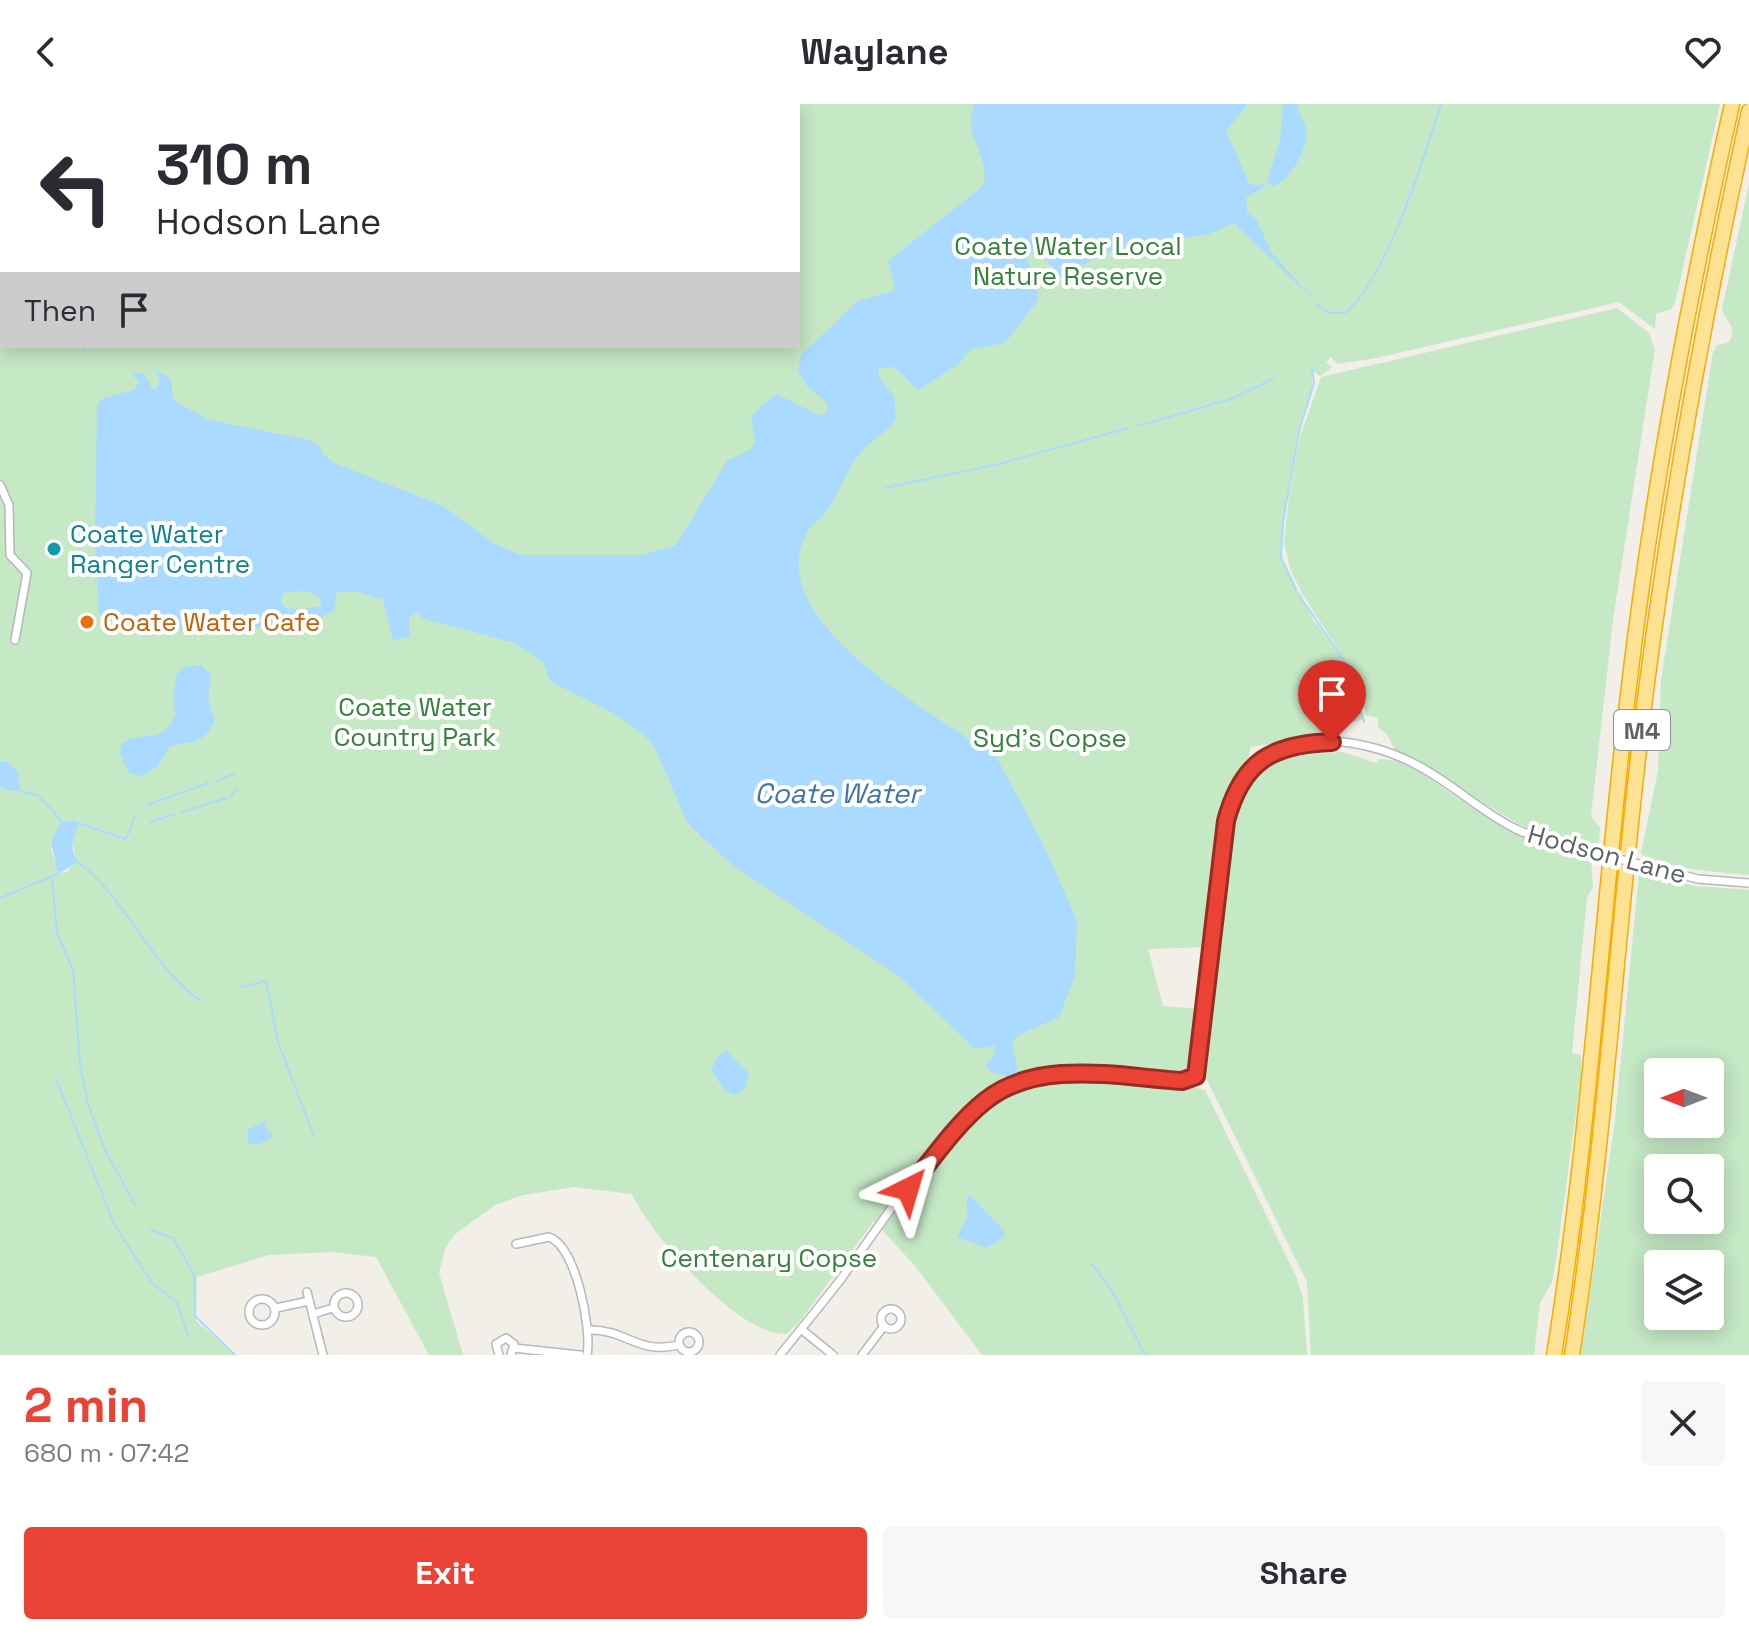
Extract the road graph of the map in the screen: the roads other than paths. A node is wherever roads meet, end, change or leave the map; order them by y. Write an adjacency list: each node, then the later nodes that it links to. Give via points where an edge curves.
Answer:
1 (1732, 104): 24 (highway, M4, via 1692,290 1642,582 1618,778 1586,1133)
2 (1749, 111): 25 (highway, M4, via 1697,362 1661,585 1636,781 1602,1138)
3 (0, 485): 4 (street, via 9,505 10,555 27,573)
4 (15, 640)
5 (1749, 883): 13 (street, Hodson Lane, bridge, via 1698,879 1516,829 1416,764 1373,747 1321,742 1267,755 1245,774 1231,804 1196,1076 1182,1081 1062,1075 1032,1079 995,1094 911,1186)
6 (525, 1241): 7 (street); 8 (street); 14 (street, via 549,1237 561,1245)
7 (516, 1244)
8 (528, 1250)
9 (276, 1308): 11 (street, via 308,1297)
10 (333, 1308): 11 (street)
11 (313, 1314): 17 (street)
12 (884, 1326): 23 (street)
13 (801, 1329): 21 (street); 22 (street)
14 (589, 1330): 15 (street, via 610,1332 648,1350); 20 (street)
15 (678, 1345)
16 (513, 1352): 18 (street, via 509,1339 500,1340); 19 (street)
17 (323, 1355)
18 (499, 1355)
19 (580, 1355)
20 (587, 1355)
21 (780, 1355)
22 (833, 1355)
23 (862, 1355)
24 (1554, 1355)
25 (1572, 1355)

